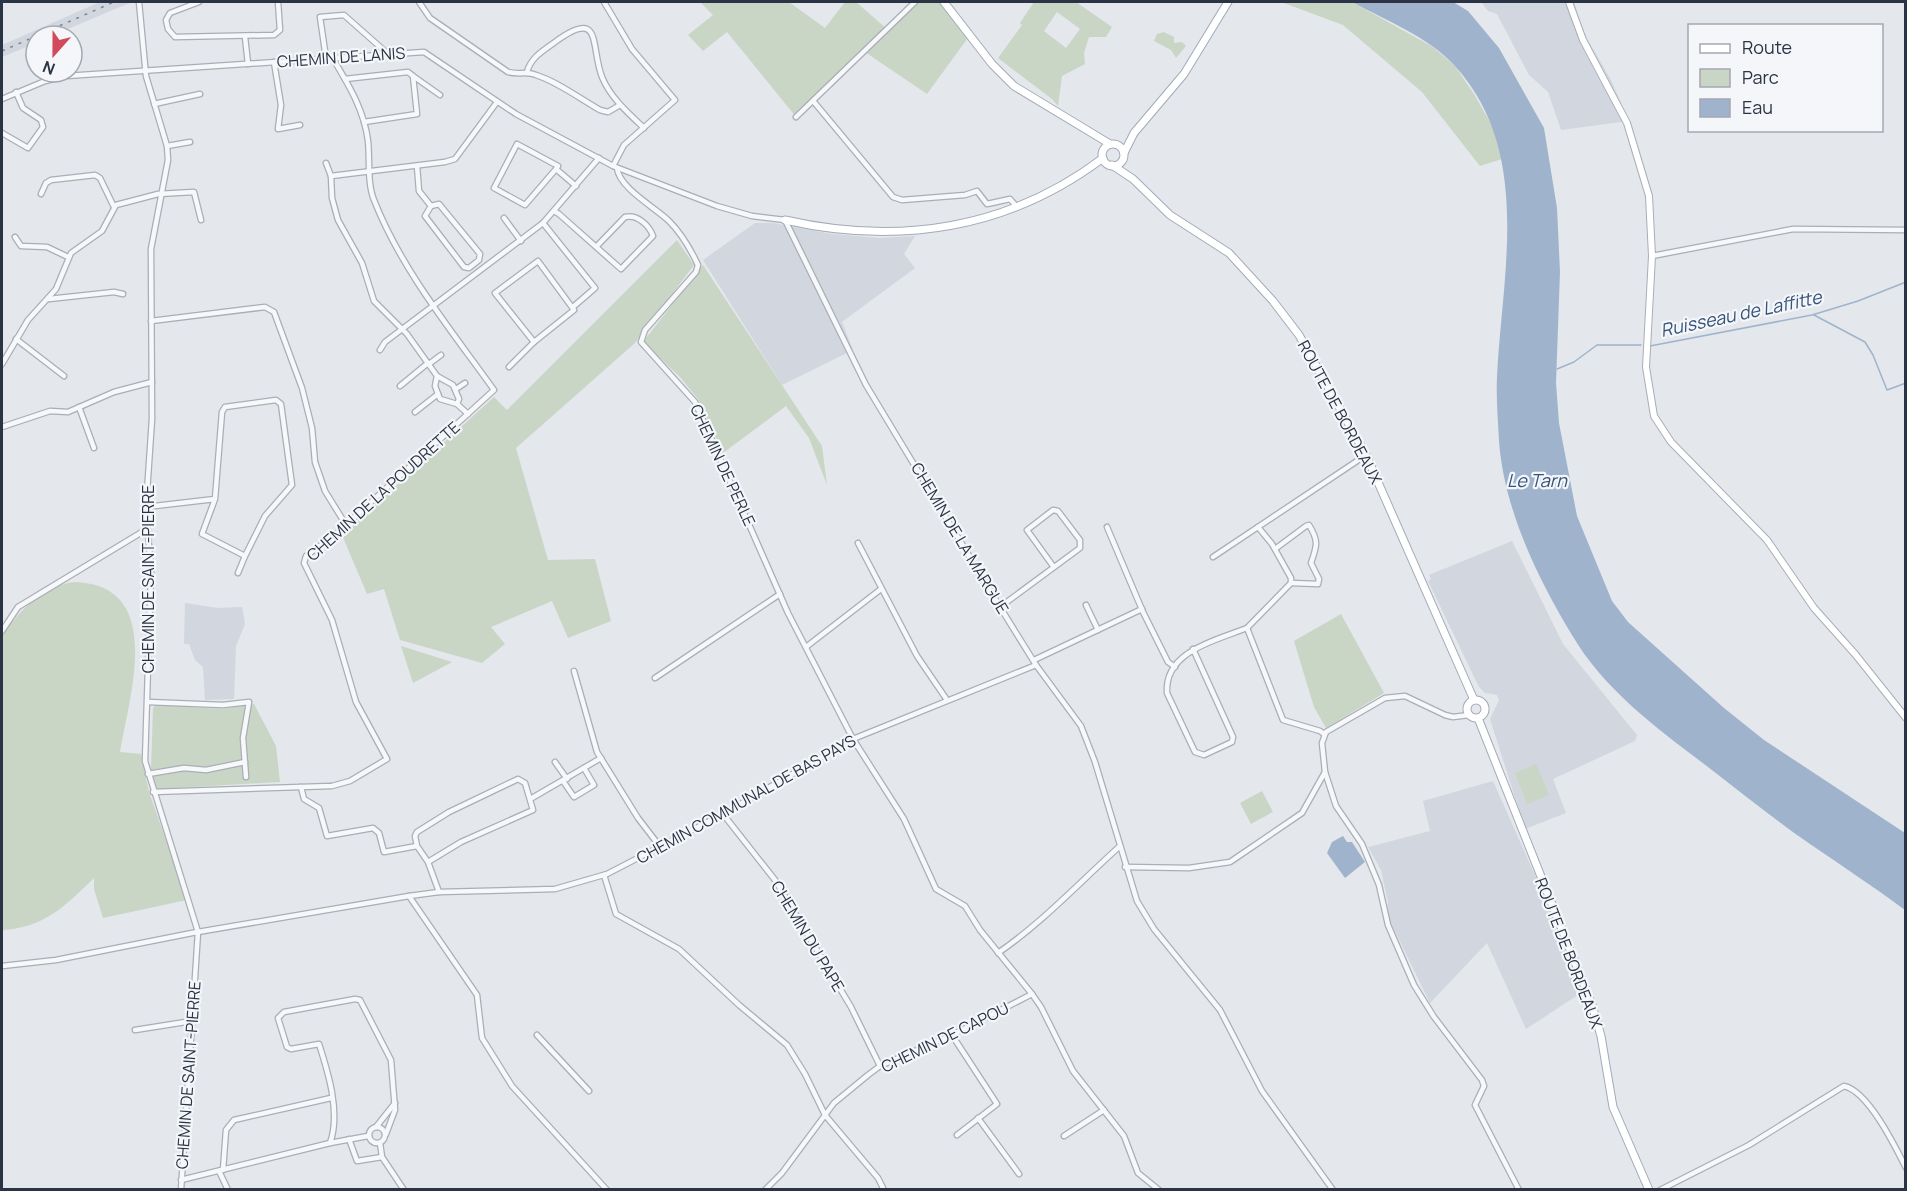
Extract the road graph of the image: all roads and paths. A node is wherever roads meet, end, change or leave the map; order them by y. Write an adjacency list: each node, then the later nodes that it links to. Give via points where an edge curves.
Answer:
1 (139, 2): 15 (street, CHEMIN DE SAINT-PIERRE)
2 (199, 2): 10 (street, via 170,14 166,20 175,37)
3 (278, 2): 10 (street, via 280,30 274,35)
4 (419, 2): 16 (street, via 430,18 508,72)
5 (604, 2): 30 (street, via 632,50 675,100)
6 (915, 2): 24 (street)
7 (944, 2): 33 (main road, via 1014,86)
8 (1228, 2): 32 (main road, via 1179,81)
9 (1569, 2): 64 (main road, via 1583,40 1620,107 1634,143 1649,196)
10 (245, 37): 14 (street)
11 (388, 53): 12 (street, CHEMIN DE LANIS); 12 (street, via 344,15 320,17); 23 (street, CHEMIN DE LANIS, via 424,52)
12 (329, 58): 13 (street, CHEMIN DE LANIS); 18 (street, CHEMIN DE LA POUDRETTE)
13 (274, 62): 14 (street, CHEMIN DE LANIS); 29 (street, via 281,105 278,129)
14 (248, 64): 15 (street, CHEMIN DE LANIS)
15 (145, 70): 19 (street, CHEMIN DE LANIS, via 58,78); 25 (street, CHEMIN DE SAINT-PIERRE)
16 (527, 72): 26 (street, via 608,112); 26 (street, via 530,61 571,31 582,27 591,30 603,78)
17 (413, 76): 18 (street, via 408,72); 21 (street); 28 (street, via 417,114)
18 (345, 79): 28 (street, CHEMIN DE LA POUDRETTE)
19 (16, 92): 22 (street, CHEMIN DE LANIS); 31 (street, via 23,108 41,120 43,127 28,148)
20 (200, 94): 25 (street)
21 (440, 95)
22 (2, 99)
23 (497, 102): 39 (street, CHEMIN DE LANIS); 42 (street, via 455,159)
24 (814, 102): 27 (street); 54 (street, via 893,197 902,200 977,191 987,204 1010,199)
25 (154, 104): 36 (street, CHEMIN DE SAINT-PIERRE)
26 (620, 105): 30 (street)
27 (796, 117)
28 (363, 122): 46 (street, CHEMIN DE LA POUDRETTE)
29 (300, 125)
30 (644, 128): 43 (street, via 619,150)
31 (2, 133)
32 (1134, 133): 35 (main road); 37 (main road)
33 (1091, 134): 35 (main road); 38 (main road)
34 (190, 142): 36 (street)
35 (1112, 144): 37 (main road, via 1119,145); 38 (main road)
36 (167, 146): 51 (street, CHEMIN DE SAINT-PIERRE)
37 (1124, 155): 41 (main road, via 1119,164); 48 (main road, ROUTE DE BORDEAUX)
38 (1102, 156): 41 (main road); 45 (main road)
39 (599, 158): 43 (street, CHEMIN DE LANIS); 49 (street)
40 (326, 163): 47 (street)
41 (1111, 165): 45 (main road); 48 (main road, ROUTE DE BORDEAUX)
42 (417, 166): 46 (street); 52 (street, via 419,191)
43 (615, 167): 58 (street, via 717,207); 109 (street, CHEMIN DE PERLE, via 632,191 675,227 698,265 645,330 642,342 695,402)
44 (556, 168): 44 (street, via 525,205 494,188 517,144); 49 (street)
45 (1089, 170): 54 (main road)
46 (371, 171): 47 (street); 70 (street, CHEMIN DE LA POUDRETTE, via 372,197)
47 (331, 176): 73 (street, via 338,219 366,272 372,298)
48 (1132, 179): 123 (main road, ROUTE DE BORDEAUX, via 1170,215 1233,257 1299,335 1366,455)
49 (576, 186): 55 (street)
50 (41, 194): 53 (street, via 51,180 94,175 100,178)
51 (161, 195): 53 (street); 57 (street, via 196,193); 72 (street, CHEMIN DE SAINT-PIERRE, via 151,249)
52 (431, 206): 66 (street, via 443,205 480,254); 66 (street, via 425,216 453,253 464,267)
53 (114, 207): 65 (street, via 102,231)
54 (1017, 207): 58 (main road, via 960,224 905,232 849,232)
55 (554, 211): 59 (street); 63 (street)
56 (504, 218): 62 (street)
57 (201, 220)
58 (785, 220): 111 (street, CHEMIN DE LA MARGUE, via 855,365)
59 (543, 223): 62 (street); 71 (street, via 595,288)
60 (1905, 230): 64 (street, via 1793,230)
61 (15, 237): 65 (street, via 21,246 47,247)
62 (520, 241): 67 (street)
63 (596, 247): 63 (street, via 623,269 653,236 632,215 625,217)
64 (1652, 256): 127 (main road, via 1646,367 1651,406 1658,425 1767,540 1814,609)
65 (68, 257): 69 (street)
66 (475, 263): 67 (street)
67 (480, 270): 70 (street)
68 (123, 294): 69 (street)
69 (50, 299): 74 (street, via 28,320)
70 (434, 306): 73 (street); 91 (street, CHEMIN DE LA POUDRETTE, via 494,390)
71 (573, 307): 75 (street); 75 (street, via 538,261 495,293)
72 (151, 321): 83 (street, CHEMIN DE SAINT-PIERRE); 97 (street, via 265,307 274,312 302,388 315,462 325,491)
73 (402, 329): 76 (street); 79 (street)
74 (16, 339): 78 (street); 81 (street)
75 (534, 342): 80 (street)
76 (380, 350)
77 (441, 355): 79 (street)
78 (2, 364)
79 (428, 364): 82 (street); 85 (street)
80 (509, 367)
81 (64, 376)
82 (437, 376): 86 (street); 87 (street)
83 (152, 382): 89 (street, via 114,392); 96 (street, CHEMIN DE SAINT-PIERRE)
84 (465, 382): 86 (street)
85 (400, 386)
86 (456, 389): 88 (street)
87 (438, 394): 88 (street, via 440,399); 90 (street)
88 (457, 404): 91 (street)
89 (80, 407): 92 (street, via 60,414 50,411); 93 (street)
90 (415, 412)
91 (468, 414): 97 (street, CHEMIN DE LA POUDRETTE)
92 (2, 427)
93 (94, 448)
94 (1357, 461): 99 (street)
95 (215, 499): 96 (street); 103 (street, via 202,534); 103 (street, via 225,407 276,400 281,404 292,485 265,516)
96 (146, 507): 100 (street, CHEMIN DE SAINT-PIERRE)
97 (346, 525): 138 (street, CHEMIN DE LA POUDRETTE, via 306,556 304,563 332,620 356,702 387,759 350,781)
98 (1107, 526): 112 (street)
99 (1257, 526): 102 (street); 104 (street)
100 (147, 529): 115 (street, via 18,607); 124 (street, CHEMIN DE SAINT-PIERRE, via 151,573)
101 (858, 543): 108 (street)
102 (1275, 549): 107 (street); 107 (street, via 1309,525 1317,539 1311,563 1318,584)
103 (245, 556): 106 (street)
104 (1214, 557)
105 (1053, 567): 105 (street, via 1028,530 1053,510 1058,511 1080,540 1080,548); 111 (street)
106 (238, 573)
107 (1291, 584): 113 (street)
108 (881, 589): 116 (street); 122 (street)
109 (780, 594): 116 (street, CHEMIN DE PERLE); 121 (street)
110 (1086, 605): 114 (street)
111 (1000, 607): 118 (street, CHEMIN DE LA MARGUE)
112 (1142, 609): 114 (street, CHEMIN COMMUNAL DE BAS PAYS); 119 (street)
113 (1247, 628): 117 (street); 128 (street, via 1283,720)
114 (1098, 630): 118 (street, CHEMIN COMMUNAL DE BAS PAYS)
115 (2, 631)
116 (806, 647): 129 (street, CHEMIN DE PERLE)
117 (1193, 649): 119 (street); 119 (street, via 1232,730 1232,742 1204,755 1196,752 1167,693)
118 (1035, 663): 122 (street, CHEMIN COMMUNAL DE BAS PAYS); 143 (street, CHEMIN DE LA MARGUE, via 1081,726)
119 (1174, 667)
120 (574, 671): 130 (street)
121 (655, 678)
122 (947, 700): 129 (street, CHEMIN COMMUNAL DE BAS PAYS)
123 (1474, 700): 125 (main road, via 1467,706); 126 (main road, via 1485,708)
124 (148, 702): 131 (street, via 249,702 243,738); 135 (street, CHEMIN DE SAINT-PIERRE)
125 (1469, 715): 126 (main road); 128 (street, via 1453,717 1414,699 1389,697)
126 (1478, 718): 187 (main road, ROUTE DE BORDEAUX, via 1592,1005 1613,1107)
127 (1905, 718)
128 (1324, 734): 134 (street)
129 (853, 739): 141 (street, CHEMIN COMMUNAL DE BAS PAYS); 151 (street, CHEMIN DE PERLE, via 904,819 936,889 965,906)
130 (601, 758): 133 (street); 144 (street)
131 (245, 762): 135 (street, via 206,770 184,768); 136 (street)
132 (555, 762): 137 (street)
133 (584, 768): 137 (street); 137 (street, via 594,784 574,797)
134 (1325, 772): 146 (street, via 1302,813 1230,862 1189,868); 186 (street, via 1336,806 1362,844 1379,885 1388,925 1414,985 1482,1080 1484,1086 1474,1105)
135 (148, 774): 139 (street, CHEMIN DE SAINT-PIERRE)
136 (246, 777)
137 (565, 780): 140 (street)
138 (301, 787): 139 (street, CHEMIN DE LA POUDRETTE); 142 (street, via 304,799 319,807 327,836 372,828 378,833 384,852)
139 (153, 792): 150 (street, CHEMIN DE SAINT-PIERRE)
140 (532, 798): 142 (street, via 525,783 518,779 417,832); 145 (street, via 534,807 530,812 461,842)
141 (723, 814): 144 (street, CHEMIN COMMUNAL DE BAS PAYS); 158 (street, CHEMIN DU PAPE, via 775,880 851,1007)
142 (417, 846): 145 (street)
143 (1120, 846): 146 (street, CHEMIN DE LA MARGUE); 151 (street, via 1045,917)
144 (661, 848): 147 (street, CHEMIN COMMUNAL DE BAS PAYS)
145 (428, 862): 148 (street)
146 (1125, 867): 185 (street, CHEMIN DE LA MARGUE, via 1137,901 1154,929 1220,1010 1262,1091)
147 (604, 875): 148 (street, CHEMIN COMMUNAL DE BAS PAYS, via 555,889); 163 (street, via 616,914 679,949 792,1051)
148 (439, 892): 149 (street, CHEMIN COMMUNAL DE BAS PAYS)
149 (409, 896): 150 (street, CHEMIN COMMUNAL DE BAS PAYS); 181 (street, via 477,995 482,1038 512,1086)
150 (198, 932): 152 (street, CHEMIN COMMUNAL DE BAS PAYS, via 78,956); 154 (street, CHEMIN DE SAINT-PIERRE)
151 (998, 953): 153 (street, CHEMIN DE PERLE)
152 (2, 966)
153 (1032, 994): 157 (street, CHEMIN DE CAPOU); 162 (street, CHEMIN DE PERLE, via 1073,1071)
154 (192, 1021): 155 (street); 177 (street, CHEMIN DE SAINT-PIERRE)
155 (135, 1030)
156 (537, 1035): 159 (street)
157 (952, 1035): 158 (street, CHEMIN DE CAPOU); 164 (street, via 997,1104)
158 (880, 1066): 163 (street, CHEMIN DE CAPOU)
159 (589, 1091)
160 (331, 1098): 161 (street, via 319,1044 287,1047 279,1015 355,999 360,1000 390,1055); 172 (street, via 333,1126); 175 (street, via 234,1120 226,1130)
161 (395, 1103): 165 (street); 166 (street)
162 (1104, 1110): 169 (street); 184 (street, CHEMIN DE PERLE, via 1124,1136 1138,1173)
163 (825, 1114): 182 (street, CHEMIN DE CAPOU); 183 (street)
164 (978, 1119): 167 (street); 176 (street)
165 (376, 1127): 166 (street); 168 (street)
166 (386, 1134): 171 (street)
167 (957, 1135)
168 (368, 1136): 170 (street); 171 (street, via 372,1143)
169 (1064, 1136)
170 (349, 1139): 172 (street); 173 (street, via 357,1161)
171 (380, 1143): 173 (street)
172 (328, 1144): 175 (street)
173 (382, 1157): 180 (street)
174 (1905, 1168): 188 (street, via 1873,1112 1857,1092 1844,1086 1749,1145)
175 (221, 1171): 177 (street); 179 (street)
176 (1019, 1174)
177 (181, 1180): 178 (street, CHEMIN DE SAINT-PIERRE)
178 (181, 1190)
179 (228, 1190)
180 (404, 1190)
181 (607, 1190)
182 (765, 1190)
183 (884, 1190)
184 (1159, 1190)
185 (1333, 1190)
186 (1519, 1190)
187 (1648, 1190)
188 (1660, 1190)

